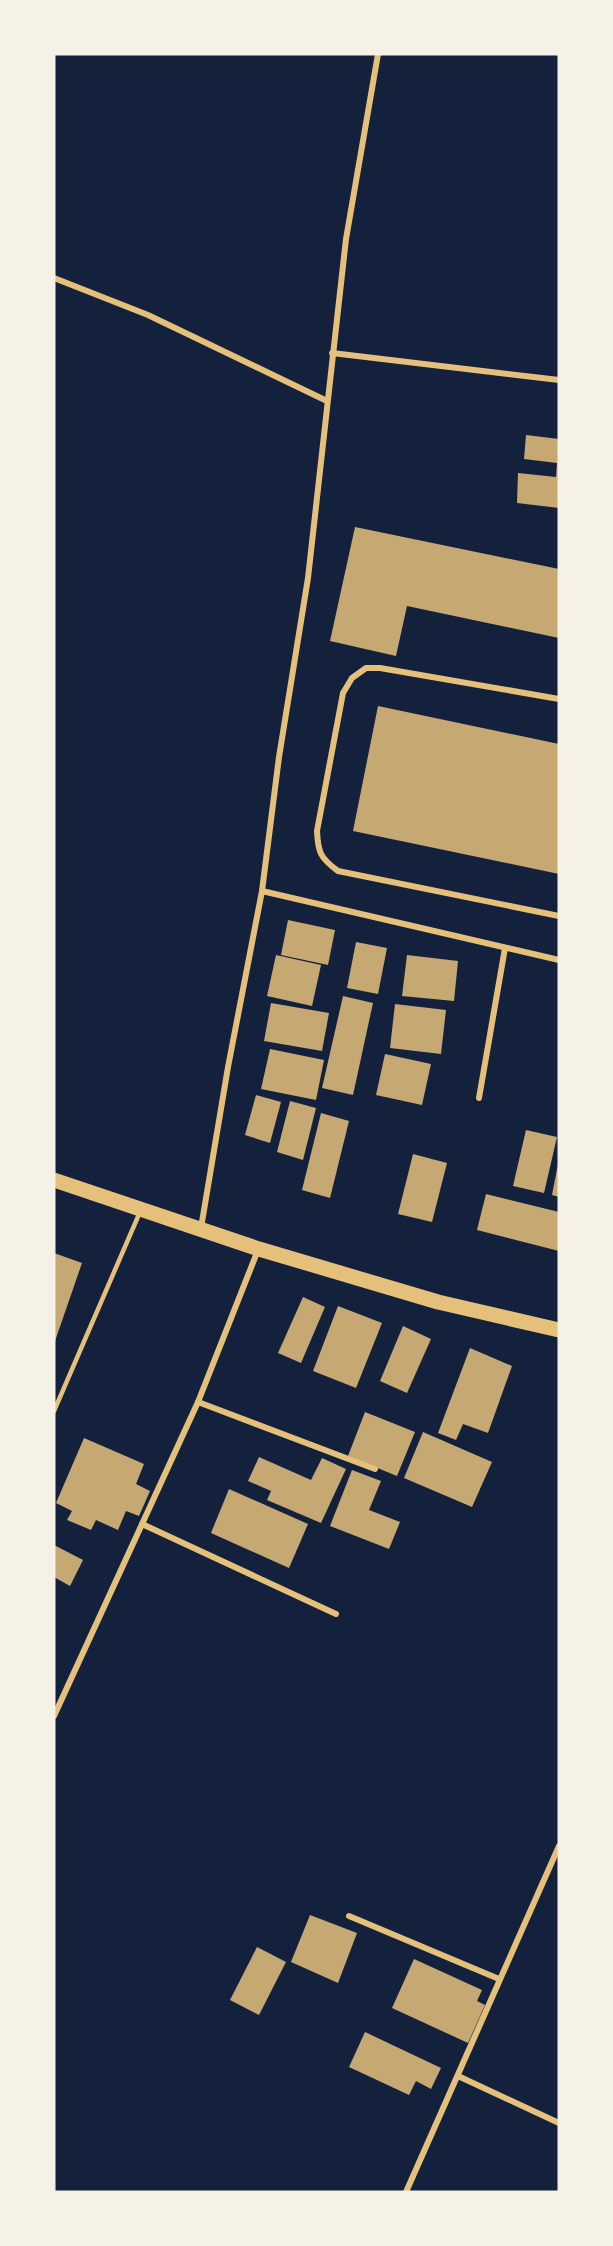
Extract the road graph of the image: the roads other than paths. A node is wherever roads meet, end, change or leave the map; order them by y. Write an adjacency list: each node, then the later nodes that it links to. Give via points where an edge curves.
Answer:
1 (378, 54): 3 (street, via 346,239)
2 (54, 278): 5 (street, via 148,315)
3 (332, 353): 4 (street); 5 (street)
4 (559, 380)
5 (327, 401): 7 (street, via 308,578)
6 (559, 699): 8 (street, via 404,671 366,668 352,678 343,693 317,831 318,848 325,862 338,870)
7 (262, 891): 9 (street); 14 (street)
8 (559, 916)
9 (505, 948): 10 (street); 11 (street)
10 (559, 960)
11 (479, 1098)
12 (54, 1180): 13 (main road)
13 (141, 1210): 14 (main road); 18 (lane)
14 (201, 1230): 15 (main road)
15 (259, 1249): 16 (main road, via 438,1302); 17 (street)
16 (559, 1330)
17 (198, 1402): 19 (street); 20 (street)
18 (54, 1411)
19 (375, 1468)
20 (142, 1524): 21 (street); 22 (street)
21 (336, 1614)
22 (54, 1716)
23 (559, 1846): 25 (street)
24 (349, 1917): 25 (street)
25 (499, 1979): 26 (street)
26 (458, 2076): 27 (street); 28 (street)
27 (559, 2123)
28 (406, 2192)

